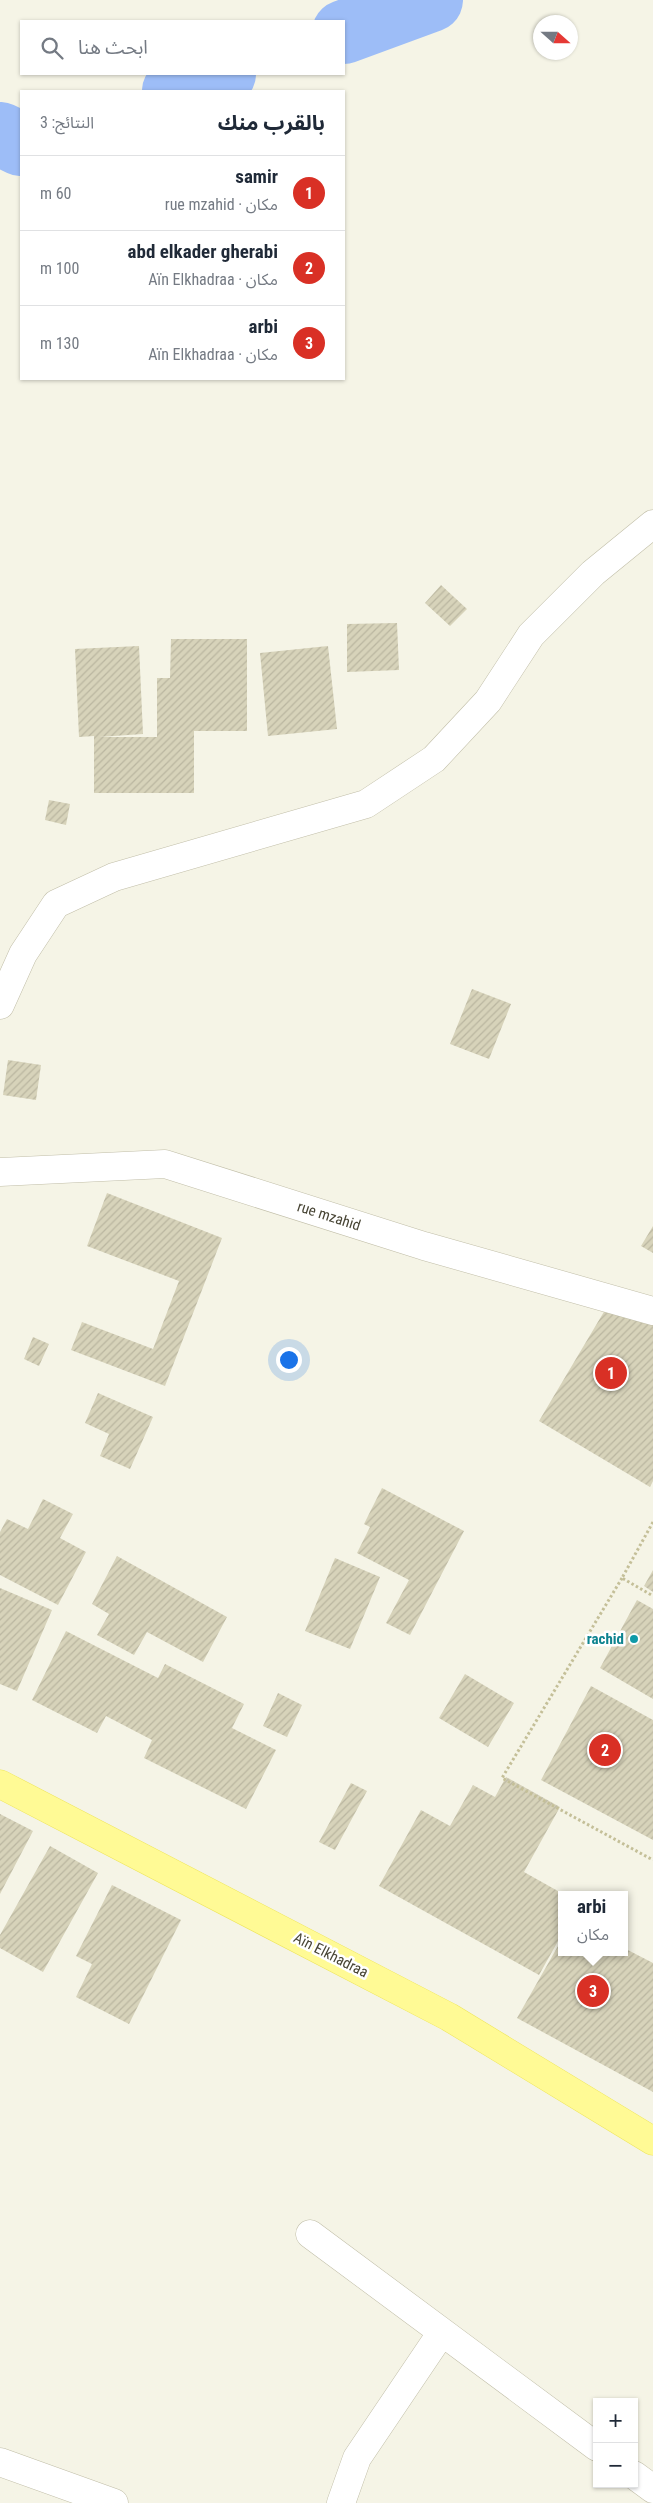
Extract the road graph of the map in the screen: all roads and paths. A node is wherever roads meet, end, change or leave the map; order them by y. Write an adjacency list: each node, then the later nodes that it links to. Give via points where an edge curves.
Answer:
1 (653, 524): 2 (street, via 593,573 531,634 488,701 434,758 366,804 114,878 56,904 23,954)
2 (0, 1004)
3 (0, 1172): 4 (street, rue mzahid, via 165,1164 424,1246)
4 (653, 1311)
5 (653, 1522): 6 (path)
6 (622, 1578): 7 (path); 9 (path, via 502,1778)
7 (653, 1596)
8 (4, 1790): 10 (main road, Aïn Elkhadraa, via 449,2017)
9 (653, 1860)
10 (653, 2141)
11 (310, 2234): 12 (street)
12 (442, 2332): 13 (street); 18 (street, via 357,2458)
13 (593, 2444)
14 (0, 2462): 17 (street)
15 (638, 2478): 16 (street)
16 (653, 2489)
17 (114, 2503)
18 (341, 2503)

